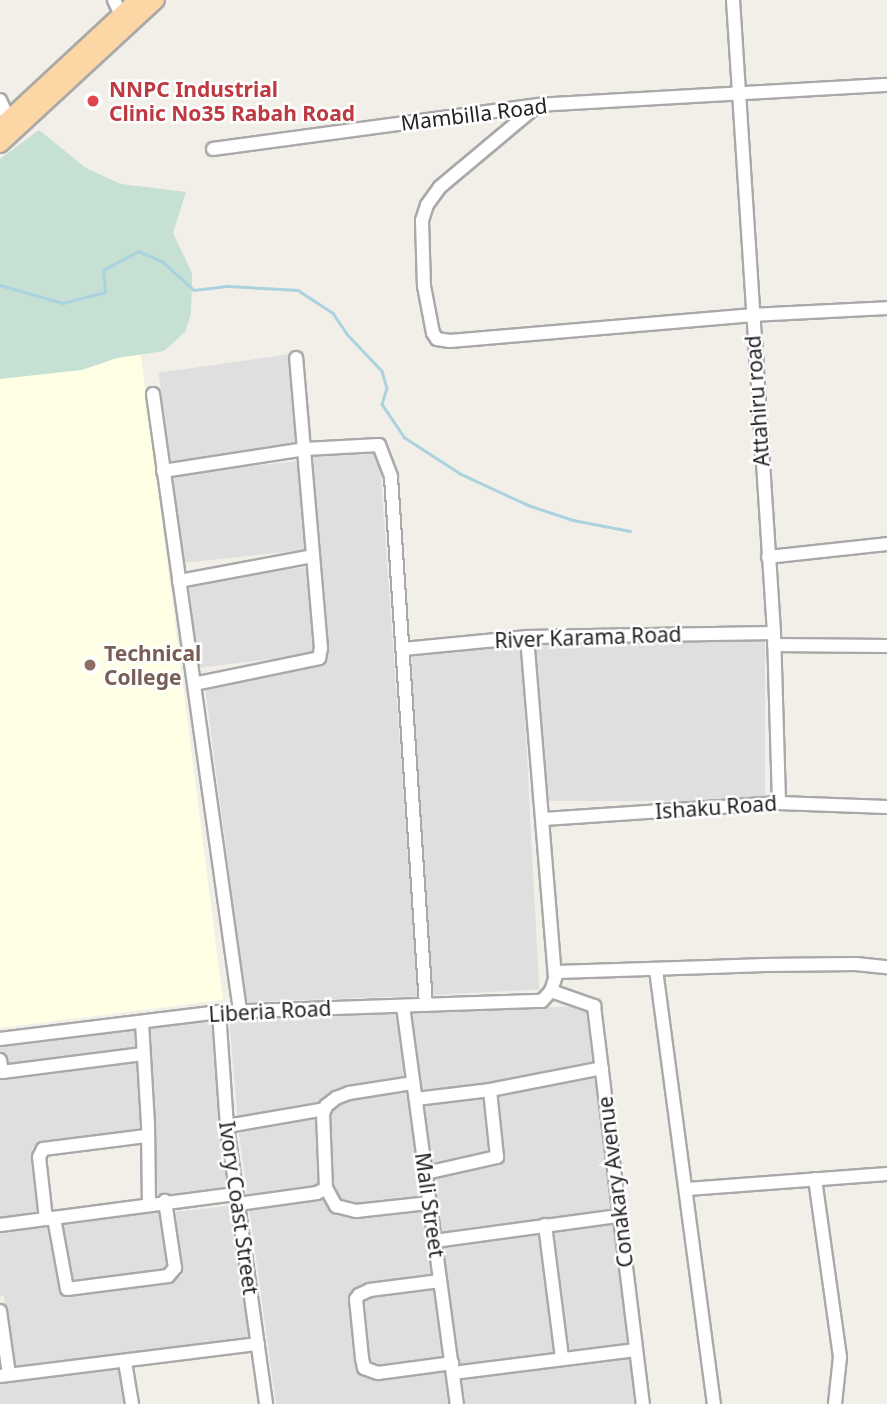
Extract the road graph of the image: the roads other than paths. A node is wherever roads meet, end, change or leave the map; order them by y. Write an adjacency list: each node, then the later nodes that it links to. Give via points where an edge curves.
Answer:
1 (114, 0): 5 (street)
2 (137, 0): 5 (main road)
3 (156, 0): 11 (main road)
4 (733, 0): 7 (street, Attahiru road)
5 (121, 15): 10 (main road)
6 (887, 85): 7 (street, Mambilla Road)
7 (737, 92): 9 (street, Mambilla Road); 14 (street, Attahiru road)
8 (0, 100): 10 (street)
9 (538, 105): 12 (street, Mambilla Road); 14 (street, via 440,187 427,205 422,220 424,286 438,339)
10 (4, 123)
11 (0, 144)
12 (213, 149)
13 (887, 308): 14 (street)
14 (751, 315): 21 (street, Attahiru road)
15 (296, 358): 17 (street)
16 (153, 394): 18 (street)
17 (305, 449): 18 (street); 20 (street); 26 (street, via 379,445 391,477)
18 (163, 471): 22 (street)
19 (887, 544): 21 (street)
20 (312, 556): 22 (street); 27 (street, via 321,648 318,658)
21 (768, 557): 24 (street, Attahiru road)
22 (180, 581): 27 (street)
23 (527, 636): 24 (street, River Karama Road); 26 (street, River Karama Road); 30 (street)
24 (774, 639): 25 (street, River Karama Road); 28 (street, Attahiru road)
25 (887, 646)
26 (403, 649): 36 (street)
27 (194, 684): 37 (street)
28 (779, 803): 29 (street, Ishaku Road); 30 (street, Ishaku Road)
29 (887, 807)
30 (544, 819): 33 (street)
31 (887, 967): 32 (street, via 765,965)
32 (656, 970): 33 (street); 54 (street)
33 (555, 975): 34 (street)
34 (546, 996): 36 (street, Liberia Road); 43 (street, Conakary Avenue, via 594,1006)
35 (403, 1006): 36 (street, Liberia Road); 37 (street, Liberia Road); 44 (street, Mali Street)
36 (426, 1006)
37 (240, 1011): 38 (street, Liberia Road)
38 (219, 1012): 39 (street, Liberia Road); 48 (street, Ivory Coast Street)
39 (142, 1023): 40 (street, Liberia Road); 41 (street)
40 (0, 1039)
41 (143, 1054): 42 (street, via 2,1072); 49 (street)
42 (0, 1060)
43 (602, 1068): 45 (street); 59 (street, Conakary Avenue)
44 (413, 1083): 46 (street, Mali Street); 47 (street, via 349,1093)
45 (490, 1090): 46 (street); 50 (street, via 497,1157)
46 (416, 1099): 50 (street, Mali Street)
47 (325, 1109): 48 (street); 53 (street)
48 (227, 1126): 55 (street, Ivory Coast Street)
49 (146, 1136): 57 (street); 60 (street, via 43,1149 40,1157)
50 (426, 1173): 58 (street, Mali Street)
51 (887, 1174): 52 (street)
52 (815, 1180): 54 (street); 77 (street, via 840,1357)
53 (326, 1188): 55 (street, via 317,1193); 58 (street, via 336,1206 356,1211)
54 (687, 1189): 76 (street)
55 (237, 1199): 56 (street); 66 (street, Ivory Coast Street)
56 (165, 1201): 57 (street); 60 (street, via 175,1268 168,1276 67,1289)
57 (149, 1203): 60 (street)
58 (428, 1203): 63 (street, Mali Street)
59 (618, 1216): 62 (street); 67 (street, Conakary Avenue)
60 (50, 1218): 61 (street)
61 (0, 1225)
62 (545, 1226): 63 (street); 68 (street)
63 (435, 1241): 64 (street, Mali Street)
64 (440, 1281): 70 (street, Mali Street); 70 (street, via 359,1295 362,1358 364,1368 371,1371)
65 (0, 1311): 71 (street)
66 (258, 1343): 69 (street); 73 (street, Ivory Coast Street)
67 (636, 1350): 68 (street); 75 (street, Conakary Avenue)
68 (562, 1357): 70 (street)
69 (125, 1362): 71 (street); 72 (street)
70 (452, 1368): 74 (street, Mali Street)
71 (5, 1375)
72 (132, 1404)
73 (266, 1404)
74 (457, 1404)
75 (643, 1404)
76 (714, 1404)
77 (835, 1404)

